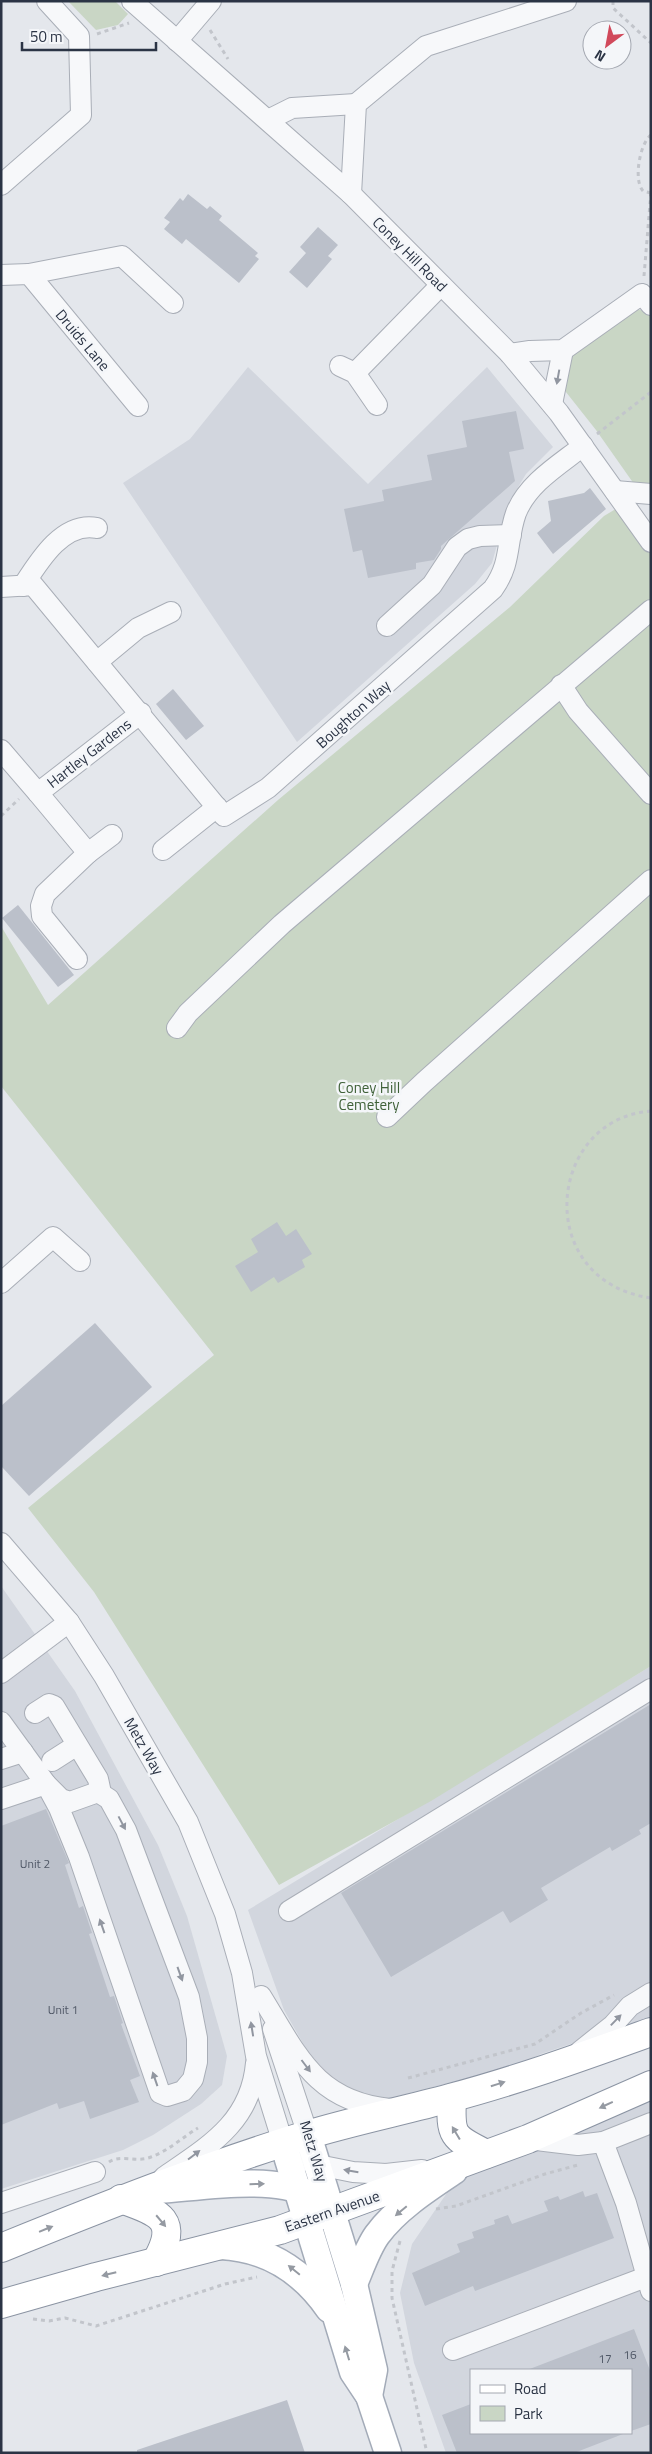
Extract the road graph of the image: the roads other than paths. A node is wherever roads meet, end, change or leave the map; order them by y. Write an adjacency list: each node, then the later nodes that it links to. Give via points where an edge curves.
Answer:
1 (47, 1): 8 (street, via 79,36 81,115)
2 (566, 1): 6 (street, via 426,46)
3 (137, 6): 5 (street, Coney Hill Road)
4 (205, 8): 5 (street)
5 (177, 41): 7 (street, Coney Hill Road)
6 (356, 104): 7 (street, via 292,108); 9 (street)
7 (268, 120): 9 (street, Coney Hill Road)
8 (1, 185)
9 (351, 194): 12 (street, Coney Hill Road)
10 (29, 274): 11 (street); 13 (street, via 122,256); 19 (street, Druids Lane)
11 (1, 275)
12 (441, 286): 16 (street, Coney Hill Road); 18 (street, via 348,370)
13 (173, 303)
14 (651, 305): 15 (street, via 642,294)
15 (563, 350): 16 (street); 17 (street, one-way to 17)
16 (510, 354): 17 (street, Coney Hill Road)
17 (552, 404): 20 (street, Coney Hill Road)
18 (377, 405)
19 (138, 406)
20 (583, 446): 21 (street, Coney Hill Road); 24 (street, Boughton Way, via 533,485 516,512)
21 (615, 491): 22 (street); 25 (street, Coney Hill Road)
22 (651, 494)
23 (97, 528): 26 (street, via 86,526 61,539 39,561)
24 (511, 534): 30 (street, via 480,536 457,547 432,585); 37 (street, Boughton Way, via 503,575 493,589 268,788 224,816)
25 (651, 542)
26 (22, 586): 27 (street); 31 (street, via 33,585)
27 (1, 587)
28 (651, 610): 32 (street)
29 (171, 612): 31 (street, via 138,628)
30 (387, 626)
31 (97, 662): 33 (street)
32 (561, 685): 36 (street, via 578,711); 43 (street, via 282,924 188,1013)
33 (141, 713): 35 (street, Hartley Gardens); 37 (street)
34 (1, 750): 35 (street, Hartley Gardens)
35 (36, 790): 40 (street, Hartley Gardens)
36 (651, 794)
37 (217, 807): 39 (street)
38 (112, 835): 40 (street)
39 (163, 850)
40 (88, 853): 42 (street, via 45,894 41,906 42,916)
41 (651, 880): 44 (street)
42 (77, 959)
43 (178, 1028)
44 (387, 1118)
45 (80, 1261): 46 (street, via 54,1237)
46 (1, 1283)
47 (1, 1543): 48 (street, Metz Way)
48 (69, 1622): 49 (street); 61 (street, Metz Way, via 188,1822 225,1914)
49 (1, 1672)
50 (651, 1689): 60 (street)
51 (35, 1713): 53 (street, via 49,1704 54,1706)
52 (1, 1722): 54 (street)
53 (77, 1745): 56 (street); 58 (street, via 98,1779)
54 (23, 1752): 55 (street); 57 (street)
55 (1, 1759)
56 (52, 1761)
57 (46, 1784): 58 (street, via 61,1799 70,1802); 58 (street, one-way to 57, via 110,1799 126,1830 189,1997 198,2062 193,2079 182,2091 167,2096 160,2093 79,1857); 59 (street)
58 (102, 1793)
59 (1, 1799)
60 (289, 1910)
61 (242, 1974): 63 (street, Metz Way); 65 (street, Metz Way, one-way to 61)
62 (651, 1993): 66 (street, one-way to 62, via 630,2006)
63 (260, 1996): 69 (street, one-way to 69, via 306,2068 330,2091 368,2106); 71 (street, Metz Way)
64 (651, 2032): 66 (highway)
65 (256, 2056): 71 (street, Metz Way); 78 (street, one-way to 65, via 178,2167 229,2127 249,2098)
66 (566, 2063): 68 (highway, one-way to 66)
67 (651, 2085): 72 (highway, Eastern Avenue, one-way to 72)
68 (452, 2098): 69 (highway); 74 (highway, one-way to 68, via 454,2134 450,2122)
69 (408, 2109): 71 (highway)
70 (651, 2123): 73 (street)
71 (296, 2139): 75 (main road, Metz Way); 77 (main road, Metz Way); 78 (highway)
72 (528, 2139): 73 (street); 74 (highway, Eastern Avenue)
73 (606, 2150): 86 (street, via 626,2204)
74 (477, 2158): 75 (street, one-way to 75, via 386,2174); 80 (highway, Eastern Avenue); 85 (main road, one-way to 85, via 435,2183 385,2225)
75 (318, 2165): 80 (main road, Metz Way)
76 (95, 2172): 79 (street)
77 (296, 2187): 78 (main road, one-way to 77, via 218,2186 268,2184); 80 (main road); 81 (main road, Metz Way)
78 (130, 2195): 83 (highway, one-way to 78); 84 (highway, one-way to 84, via 162,2219 168,2230 168,2239)
79 (1, 2203)
80 (332, 2210): 81 (highway, Eastern Avenue); 85 (main road, Metz Way)
81 (306, 2220): 82 (highway, Eastern Avenue); 88 (main road, Metz Way)
82 (220, 2246): 84 (highway, Eastern Avenue); 88 (main road, one-way to 82, via 316,2292 285,2264 251,2250)
83 (1, 2248)
84 (156, 2262): 87 (highway, Eastern Avenue, one-way to 87)
85 (354, 2284): 90 (main road, Metz Way, via 374,2370)
86 (649, 2284): 89 (street)
87 (1, 2304)
88 (337, 2320): 90 (main road, Metz Way, one-way to 88, via 353,2372)
89 (453, 2350)
90 (369, 2396): 91 (main road, Metz Way)
91 (388, 2453)

